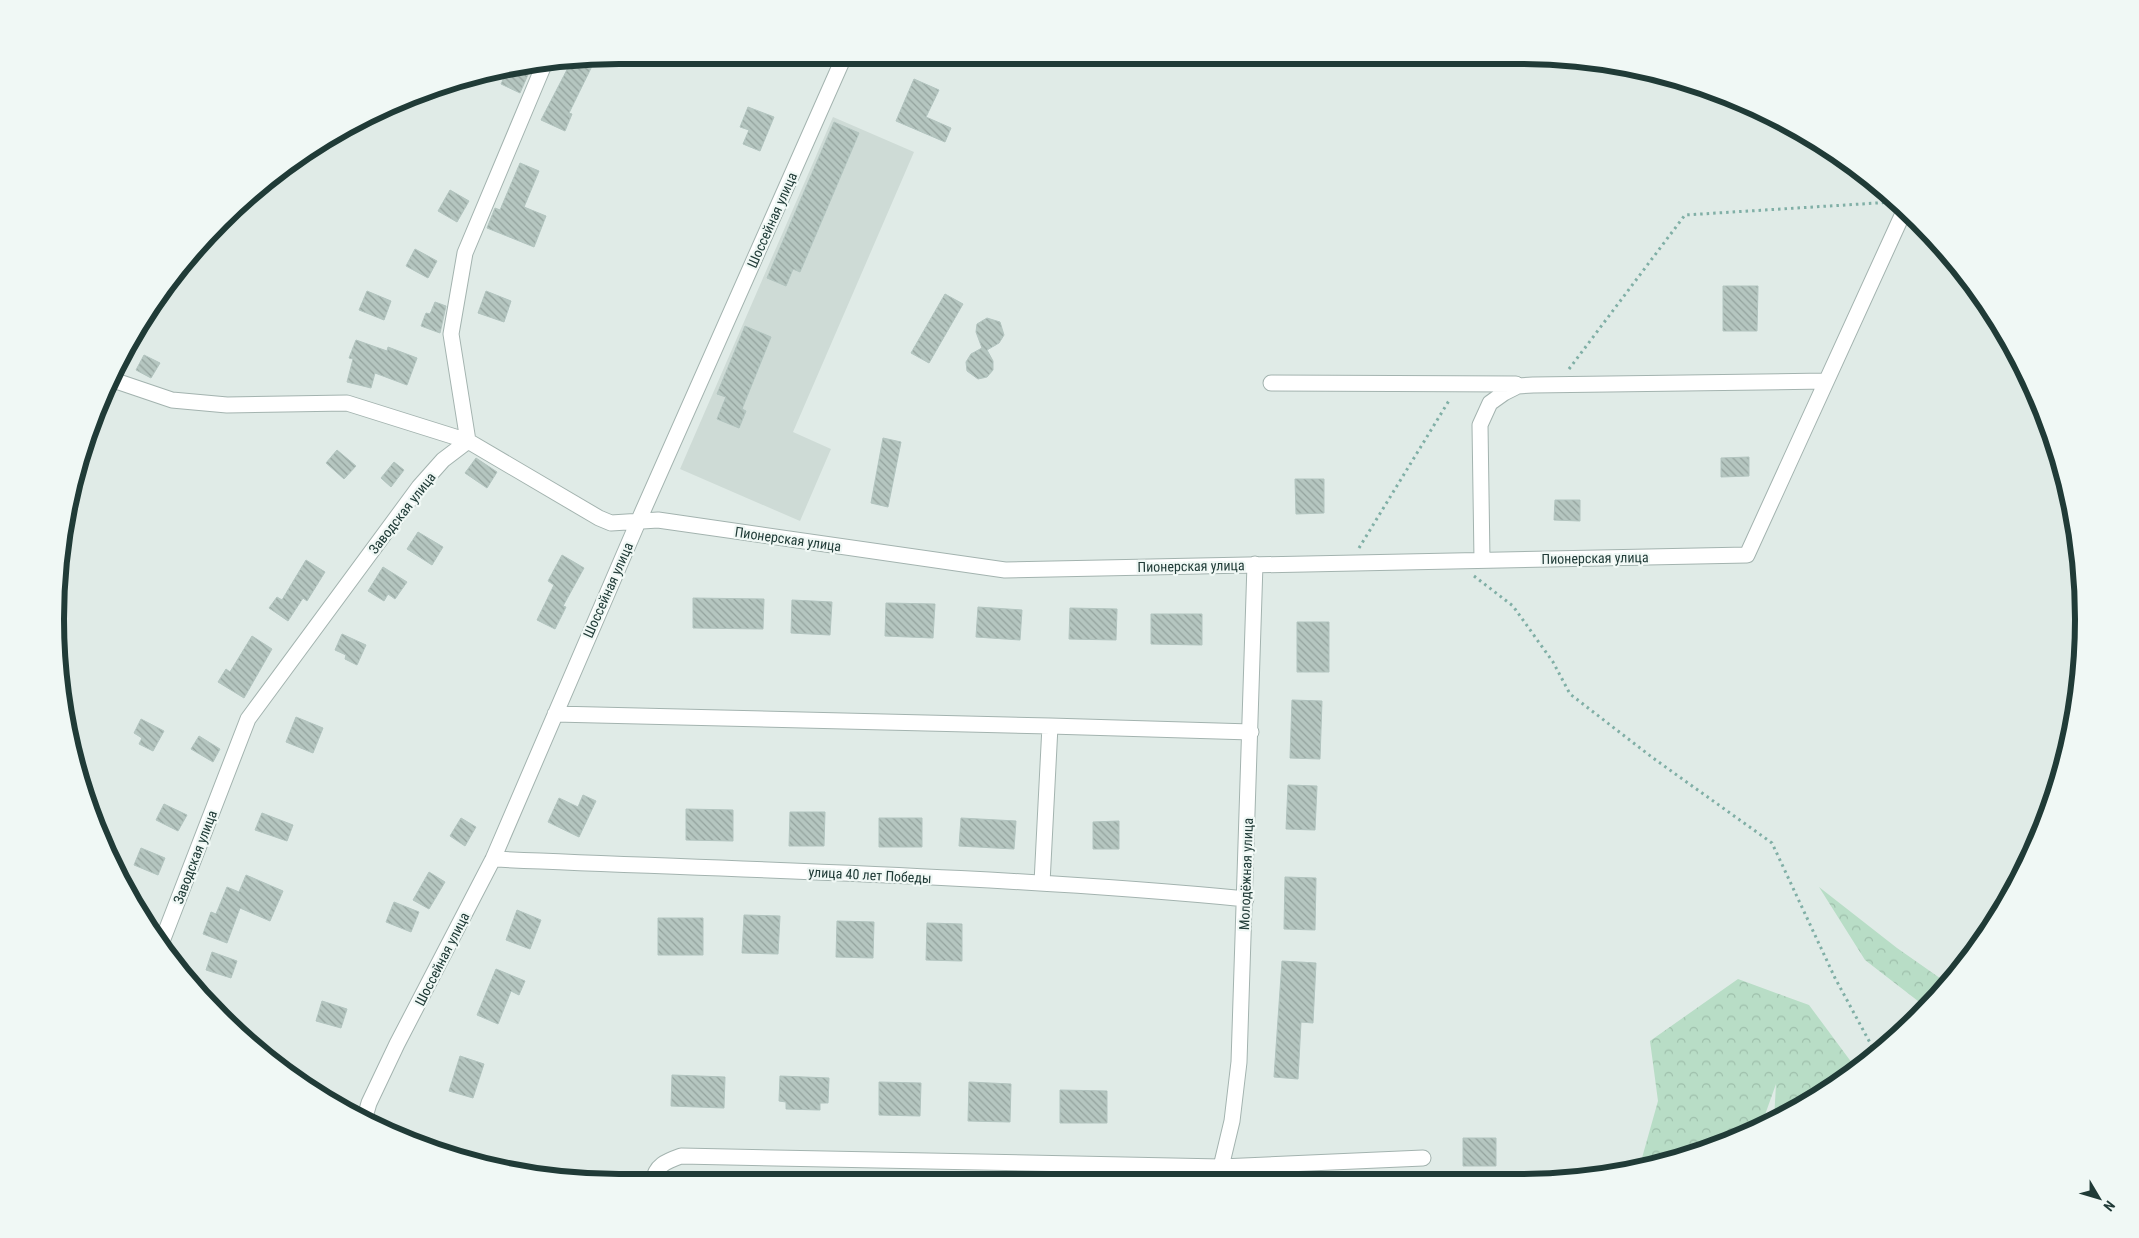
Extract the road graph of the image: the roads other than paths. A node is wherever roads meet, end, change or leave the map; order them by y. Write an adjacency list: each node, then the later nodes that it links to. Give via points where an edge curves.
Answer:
1 (841, 64): 9 (street, Шоссейная улица)
2 (542, 70): 8 (street, via 464,253 450,334)
3 (1902, 216): 5 (street)
4 (118, 381): 8 (street, Пионерская улица, via 172,400 226,405 346,404)
5 (1826, 381): 7 (street); 10 (street, Пионерская улица, via 1747,554)
6 (1271, 382): 7 (street)
7 (1533, 384): 10 (street, via 1518,386 1490,403 1480,425)
8 (468, 441): 9 (street, Пионерская улица, via 599,518 611,523); 18 (street, Заводская улица, via 443,460 419,487 248,719)
9 (638, 522): 11 (street, Пионерская улица, via 658,520 1004,570); 12 (street, Шоссейная улица)
10 (1482, 560): 11 (street, Пионерская улица)
11 (1255, 564): 14 (street, Молодёжная улица)
12 (555, 714): 13 (street); 15 (street, Шоссейная улица)
13 (1050, 726): 14 (street); 16 (street)
14 (1250, 732): 17 (street, Молодёжная улица)
15 (493, 859): 16 (street, улица 40 лет Победы); 19 (street, Шоссейная улица, via 397,1044)
16 (1042, 883): 17 (street, улица 40 лет Победы)
17 (1246, 899): 22 (street, Молодёжная улица, via 1239,1062)
18 (164, 938)
19 (366, 1113)
20 (1423, 1158): 22 (street)
21 (656, 1174): 22 (street, via 663,1162 681,1156)
22 (1221, 1174)

